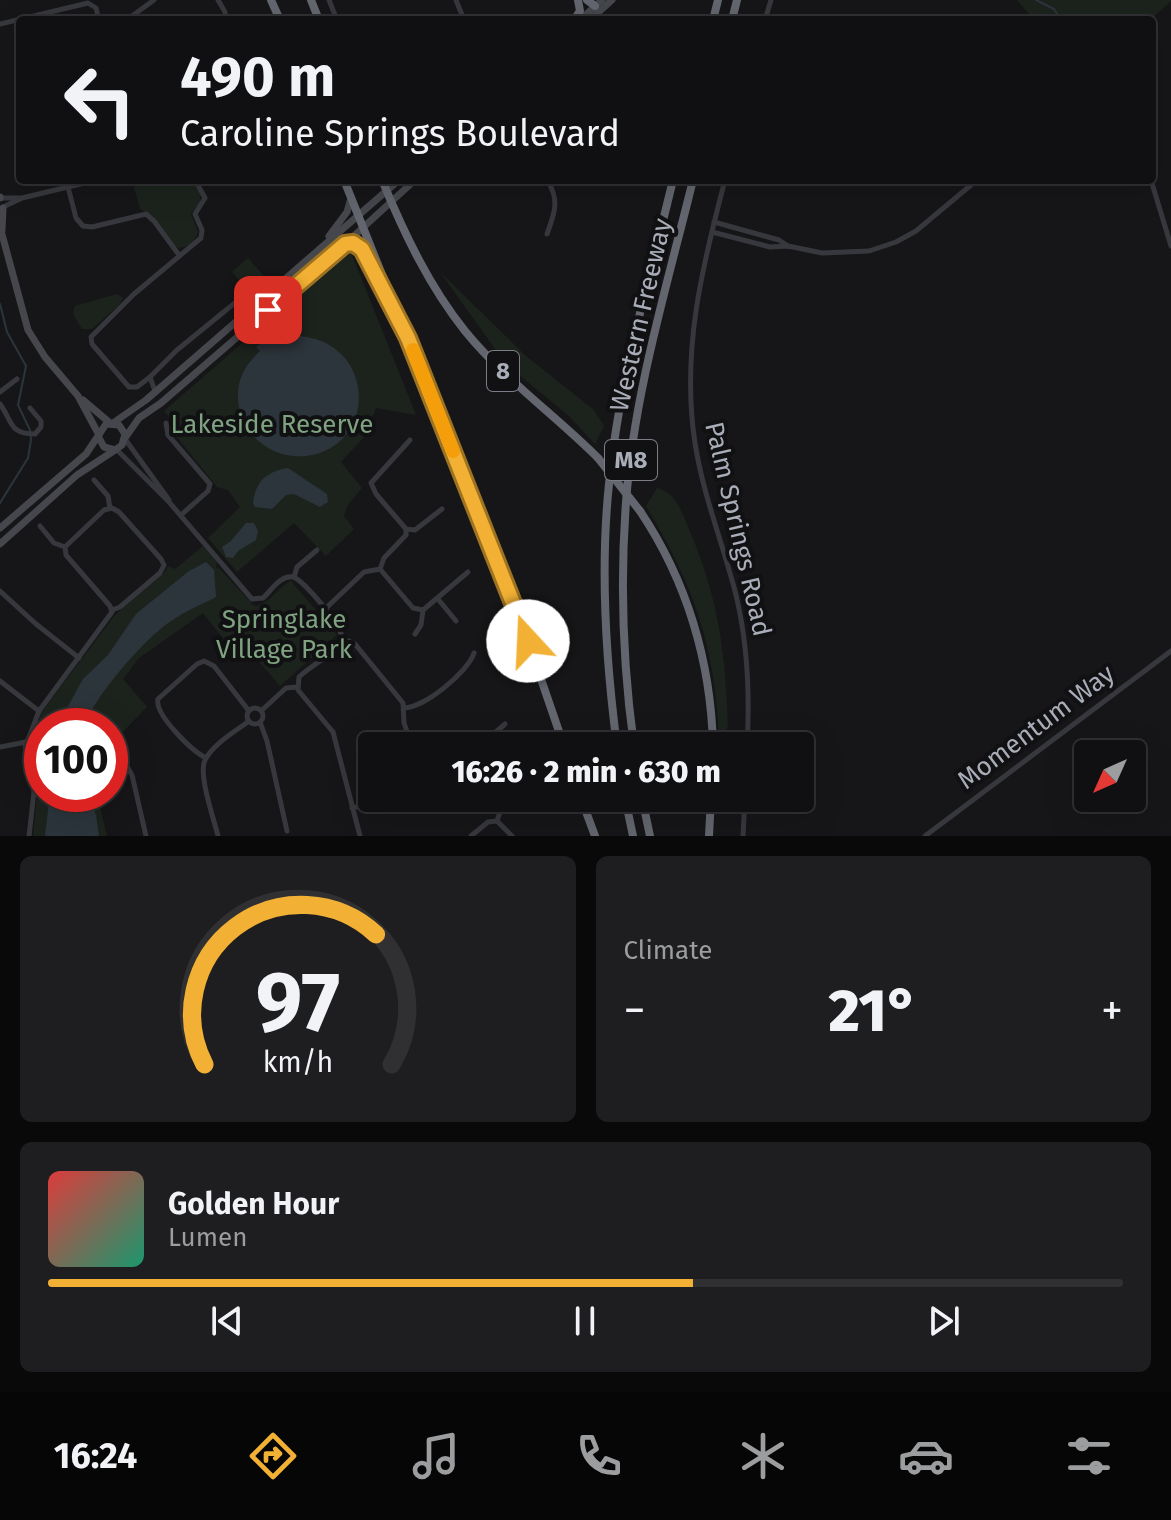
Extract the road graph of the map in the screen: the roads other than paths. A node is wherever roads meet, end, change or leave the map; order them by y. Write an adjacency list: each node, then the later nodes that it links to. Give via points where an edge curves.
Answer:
1 (154, 0): 6 (street)
2 (587, 0): 3 (highway)
3 (604, 2): 7 (main road)
4 (38, 16): 5 (street, via 88,3)
5 (98, 16)
6 (132, 16)
7 (583, 16)
8 (80, 184): 20 (street)
9 (197, 184): 35 (street, via 205,198 195,214 202,234)
10 (346, 184): 22 (highway)
11 (384, 184): 21 (highway, 8)
12 (395, 184): 21 (main road)
13 (410, 184): 23 (main road)
14 (549, 184): 30 (street, via 557,206)
15 (672, 184): 93 (highway, Western Freeway / M8, via 627,374 608,486 606,614)
16 (692, 184): 94 (highway, Western Freeway / M8, via 640,401 626,502 623,618)
17 (724, 184): 26 (street, Palm Springs Road)
18 (972, 184): 33 (street, via 916,231 883,248 842,254)
19 (1152, 184): 34 (street)
20 (68, 187): 24 (street); 35 (street, via 83,226 144,214)
21 (387, 191): 23 (highway, 8); 25 (main road)
22 (351, 198): 25 (highway); 32 (main road)
23 (391, 201): 27 (main road); 95 (highway, 8, bridge, via 424,270 467,333 598,458 658,540 687,601 704,660)
24 (1, 202): 28 (main road)
25 (359, 217): 27 (highway); 32 (main road)
26 (714, 222): 29 (street, Palm Springs Road); 33 (street)
27 (363, 228): 31 (main road); 39 (highway)
28 (1, 229): 46 (main road, via 28,330)
29 (712, 232): 33 (street, via 770,247); 96 (street, Palm Springs Road, via 696,300 690,392 700,469 744,637)
30 (547, 234)
31 (345, 244): 37 (main road); 39 (highway, via 362,249)
32 (324, 245): 36 (main road)
33 (788, 246)
34 (1171, 246)
35 (179, 255): 42 (street, via 91,335 92,344 129,387)
36 (279, 285): 37 (main road); 38 (main road)
37 (287, 294): 41 (main road)
38 (262, 301): 40 (main road); 42 (street, via 236,302)
39 (408, 338): 92 (highway, via 520,618)
40 (204, 351): 41 (main road); 45 (main road)
41 (211, 359): 52 (main road, via 139,418)
42 (150, 377): 45 (street)
43 (17, 379): 44 (street)
44 (0, 392)
45 (155, 392): 49 (main road)
46 (78, 396): 49 (main road); 51 (main road)
47 (0, 404): 48 (street, via 22,434 35,434 41,427)
48 (30, 408)
49 (111, 423): 51 (main road); 52 (main road, via 122,428)
50 (166, 423): 59 (street, via 168,435 210,484)
51 (99, 436): 54 (main road, via 104,447); 61 (main road, via 86,454)
52 (125, 438): 54 (main road); 56 (street)
53 (410, 440): 62 (street, via 371,483)
54 (115, 449): 56 (street); 63 (main road, via 77,475)
55 (94, 480): 57 (street, via 108,496)
56 (169, 502): 59 (street)
57 (110, 508): 64 (street); 72 (street, via 164,565)
58 (442, 509): 62 (street, via 415,530)
59 (181, 515): 68 (street, via 252,599 263,598 282,580)
60 (40, 526): 64 (street, via 54,543)
61 (0, 528)
62 (406, 529): 66 (street)
63 (0, 544)
64 (65, 547): 72 (street)
65 (317, 550): 68 (street, via 297,567)
66 (380, 569): 71 (street, via 364,572); 73 (street, via 413,608)
67 (468, 572): 70 (street)
68 (294, 577): 71 (street)
69 (0, 591): 79 (street)
70 (438, 599): 73 (street); 74 (street)
71 (326, 608): 76 (street)
72 (112, 610): 79 (street)
73 (423, 610): 75 (street)
74 (456, 621)
75 (415, 634)
76 (342, 638): 81 (street, via 299,677); 84 (street, via 355,644)
77 (1171, 651): 123 (street, Momentum Way)
78 (474, 653): 84 (street, via 425,703)
79 (79, 658): 83 (street)
80 (0, 681): 82 (street)
81 (297, 687): 86 (street, via 286,688); 102 (street, via 333,732)
82 (35, 708)
83 (41, 708)
84 (404, 708): 90 (street)
85 (249, 711): 86 (street); 87 (street); 99 (street, via 214,666 204,661 158,699 158,710)
86 (261, 711): 88 (street)
87 (249, 721): 88 (street); 99 (street)
88 (260, 722): 111 (street)
89 (505, 724): 91 (street)
90 (406, 732)
91 (496, 732)
92 (559, 732)
93 (615, 732)
94 (633, 732)
95 (712, 732)
96 (747, 732)
97 (24, 745): 98 (street)
98 (4, 747)
99 (206, 758): 114 (street, via 203,776)
100 (128, 768): 113 (street)
101 (358, 807): 102 (street)
102 (352, 808): 115 (street)
103 (32, 812): 112 (street)
104 (500, 812): 110 (street)
105 (586, 812): 118 (highway)
106 (628, 812): 119 (highway)
107 (645, 812): 120 (highway)
108 (710, 812): 121 (highway)
109 (744, 812): 122 (street)
110 (497, 821): 116 (street); 117 (street)
111 (287, 831)
112 (29, 836)
113 (146, 836)
114 (218, 836)
115 (360, 836)
116 (471, 836)
117 (512, 836)
118 (595, 836)
119 (633, 836)
120 (650, 836)
121 (709, 836)
122 (743, 836)
123 (925, 836)

